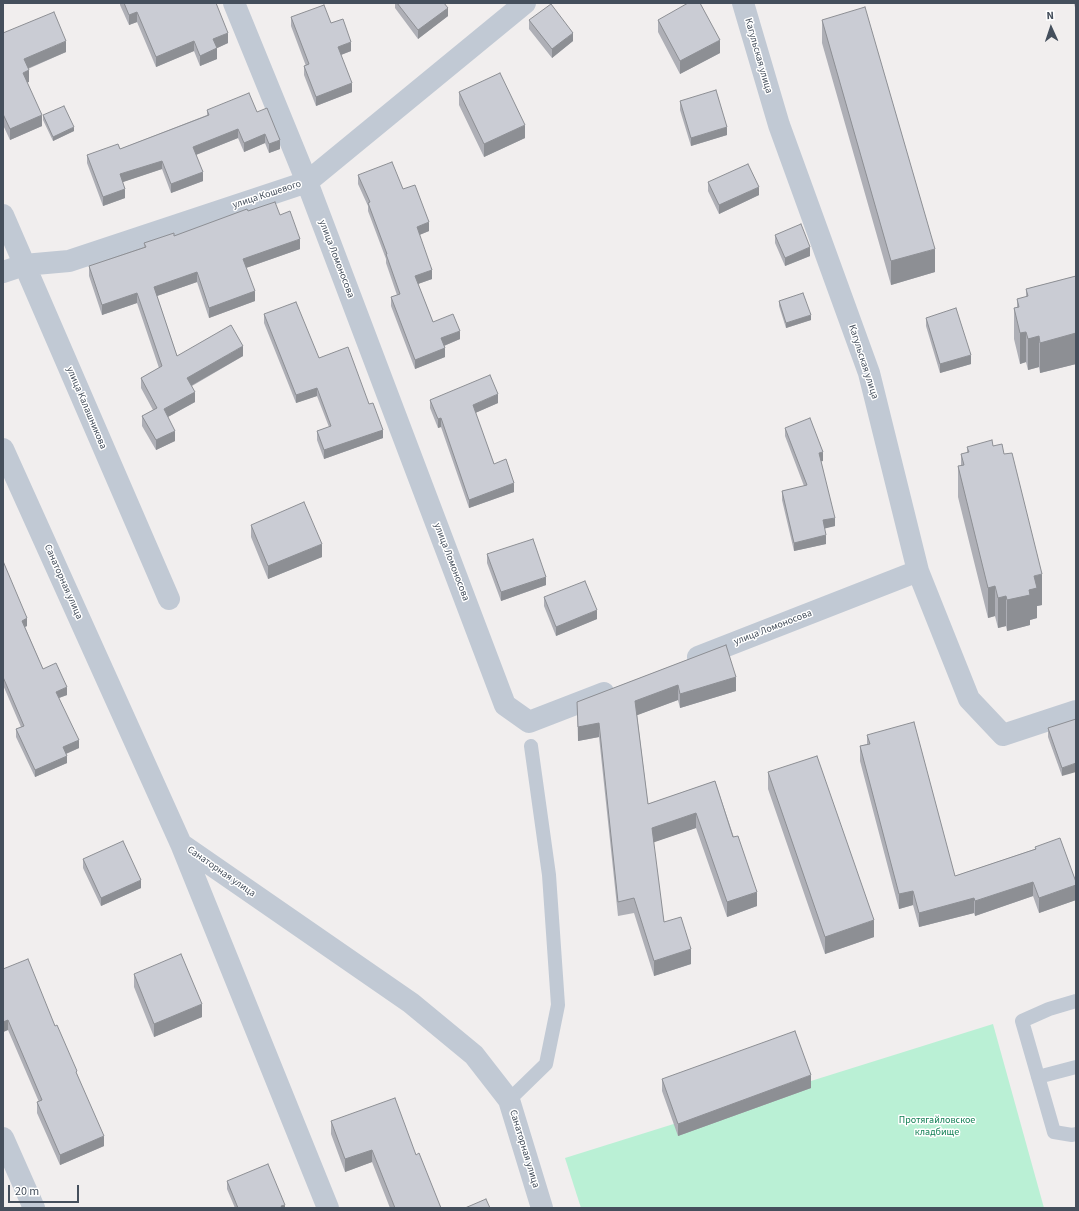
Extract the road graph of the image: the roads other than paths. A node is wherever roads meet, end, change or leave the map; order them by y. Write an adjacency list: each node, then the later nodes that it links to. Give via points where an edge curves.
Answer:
1 (234, 3): 4 (street, улица Ломоносова)
2 (525, 3): 4 (street, улица Кошевого)
3 (743, 3): 9 (street, Кагульская улица, via 778,125 869,373)
4 (307, 182): 6 (street, улица Кошевого, via 69,261); 12 (street, улица Ломоносова, via 505,705 529,722)
5 (3, 215): 6 (street, улица Калашникова)
6 (24, 265): 7 (street, улица Кошевого); 10 (street, улица Калашникова)
7 (3, 272)
8 (3, 449): 15 (street, Санаторная улица)
9 (918, 571): 11 (street, улица Ломоносова); 13 (street, Кагульская улица, via 969,699 1003,735)
10 (169, 600)
11 (683, 662)
12 (624, 685)
13 (1076, 711)
14 (531, 746): 19 (lane, via 549,875 558,1005 546,1064)
15 (181, 844): 19 (street, Санаторная улица, via 411,1003 474,1055); 23 (street)
16 (1076, 1001): 18 (lane, via 1048,1009 1022,1021)
17 (1076, 1067): 18 (lane)
18 (1038, 1076): 20 (lane, via 1054,1132)
19 (509, 1100): 24 (street, Санаторная улица)
20 (1076, 1134)
21 (3, 1138): 22 (street)
22 (34, 1208)
23 (328, 1208)
24 (542, 1208)

